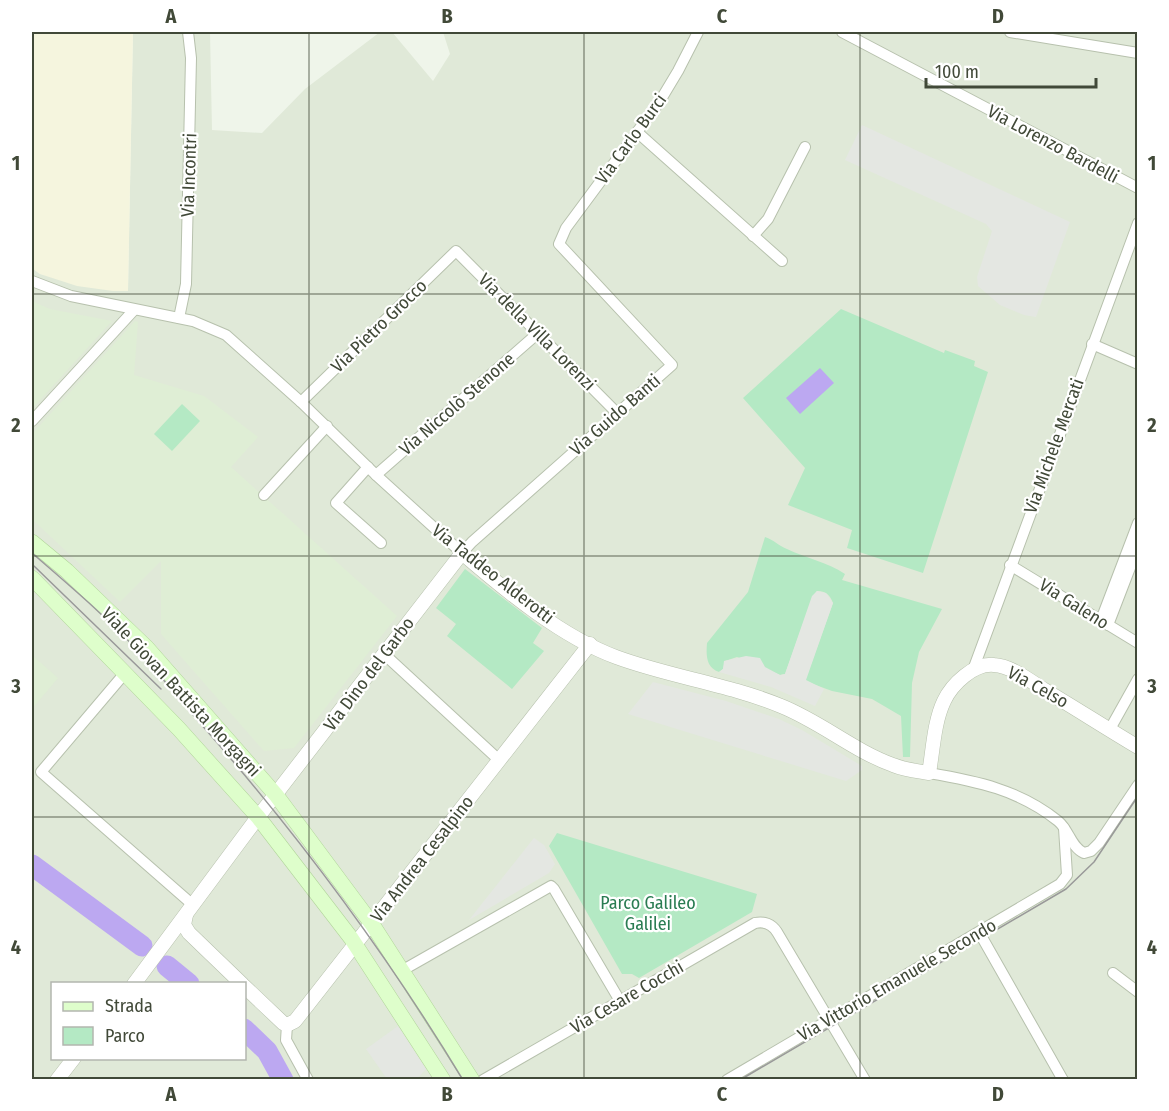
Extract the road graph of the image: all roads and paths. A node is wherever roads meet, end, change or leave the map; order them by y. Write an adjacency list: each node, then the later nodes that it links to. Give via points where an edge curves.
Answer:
1 (188, 32): 16 (street, Via Incontri, via 191,58 186,284)
2 (698, 32): 6 (street, Via Carlo Burci)
3 (842, 32): 8 (street, Via Lorenzo Bardelli)
4 (1010, 32): 5 (street)
5 (1137, 52)
6 (638, 132): 10 (street); 11 (street, Via Carlo Burci, via 566,228)
7 (805, 147): 10 (street, via 768,219)
8 (1137, 188)
9 (1137, 224): 18 (street, Via Michele Mercati)
10 (753, 236): 13 (street)
11 (559, 244): 21 (street, Via Guido Banti, via 672,365)
12 (456, 251): 17 (street, Via della Villa Lorenzi); 20 (street, Via Pietro Grocco)
13 (782, 261)
14 (32, 281): 15 (street, Via Taddeo Alderotti, via 61,293)
15 (134, 310): 16 (street, Via Taddeo Alderotti); 22 (street)
16 (179, 318): 20 (street, Via Taddeo Alderotti, via 226,335)
17 (537, 334): 21 (street, Via della Villa Lorenzi); 24 (street, Via Niccolò Stenone)
18 (1092, 344): 19 (street); 31 (street, Via Michele Mercati)
19 (1137, 364)
20 (301, 402): 23 (street, Via Taddeo Alderotti)
21 (617, 413): 30 (street, Via Guido Banti)
22 (32, 421)
23 (327, 426): 24 (street, Via Taddeo Alderotti); 25 (street)
24 (372, 471): 28 (street, Via Niccolò Stenone, via 336,503); 30 (street, Via Taddeo Alderotti)
25 (264, 495)
26 (1137, 523): 33 (street)
27 (32, 542): 45 (main road, Viale Giovan Battista Morgagni, via 147,648)
28 (381, 543)
29 (1137, 548): 33 (street)
30 (462, 553): 35 (street, Via Taddeo Alderotti, via 531,608); 36 (street, Via Dino del Garbo)
31 (1010, 565): 33 (street, Via Galeno); 37 (street, Via Michele Mercati)
32 (32, 578): 38 (main road, Viale Giovan Battista Morgagni)
33 (1105, 622): 34 (street, Via Galeno)
34 (1137, 643)
35 (590, 644): 42 (street, Via Andrea Cesalpino); 43 (street, Via Taddeo Alderotti, via 652,669 767,700 802,715 885,762)
36 (384, 654): 42 (street); 45 (street, Via Dino del Garbo)
37 (973, 670): 40 (street, Via Celso, via 989,665 1006,669); 43 (street, via 944,701)
38 (125, 673): 46 (main road, Viale Giovan Battista Morgagni); 48 (street, via 41,772)
39 (1137, 679): 40 (street)
40 (1110, 729): 41 (street, Via Celso)
41 (1137, 747)
42 (499, 760): 49 (street, Via Andrea Cesalpino)
43 (929, 773): 47 (street, Via Taddeo Alderotti, via 992,785 1032,804)
44 (1137, 785): 47 (street, Via Taddeo Alderotti, via 1090,852 1080,851)
45 (276, 795): 46 (street); 49 (main road, Viale Giovan Battista Morgagni)
46 (258, 818): 48 (street); 53 (main road, Viale Giovan Battista Morgagni)
47 (1064, 828): 50 (street, Via Vittorio Emanuele Secondo, via 1066,878)
48 (190, 910): 51 (street, via 184,925); 52 (street)
49 (372, 924): 53 (street, Via Andrea Cesalpino); 54 (main road, Viale Giovan Battista Morgagni)
50 (979, 932): 61 (street, Via Vittorio Emanuele Secondo); 71 (street)
51 (190, 935): 52 (street, via 181,932); 57 (street)
52 (168, 940): 56 (street)
53 (355, 945): 62 (street, Via Andrea Cesalpino, via 295,1021); 66 (main road, Viale Giovan Battista Morgagni)
54 (403, 970): 60 (street, via 551,886); 67 (main road, Viale Giovan Battista Morgagni)
55 (1113, 973): 59 (street)
56 (136, 982)
57 (240, 982)
58 (246, 988): 62 (street)
59 (1137, 992)
60 (620, 1001): 61 (street, Via Cesare Cocchi, via 754,923 772,926 777,932); 68 (street, Via Cesare Cocchi)
61 (829, 1020): 69 (street, Via Vittorio Emanuele Secondo); 70 (street)
62 (287, 1025): 65 (street, via 286,1040)
63 (73, 1060): 64 (street)
64 (57, 1080)
65 (308, 1080)
66 (443, 1080)
67 (472, 1080)
68 (483, 1080)
69 (727, 1080)
70 (865, 1080)
71 (1063, 1080)

